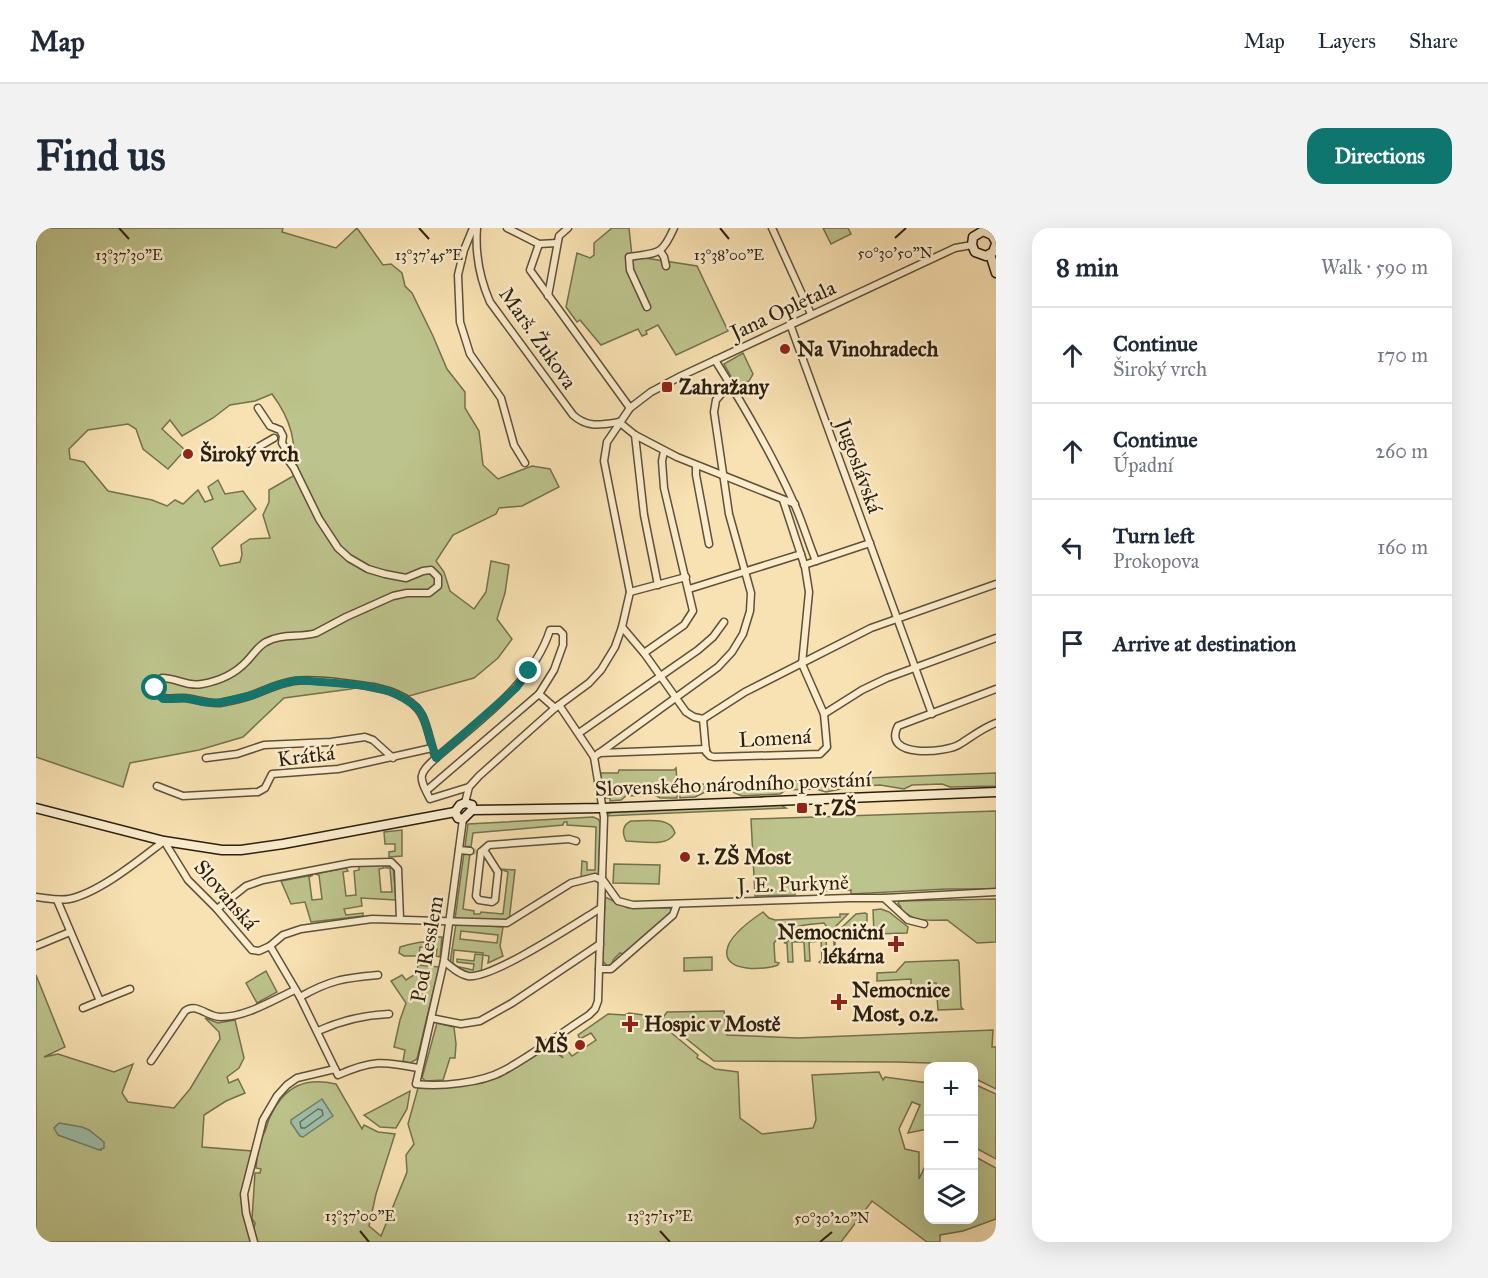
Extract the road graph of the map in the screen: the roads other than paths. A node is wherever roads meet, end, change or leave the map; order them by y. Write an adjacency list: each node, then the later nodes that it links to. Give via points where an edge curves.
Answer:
1 (475, 228): 23 (street, Marš. Žukova, via 482,281 490,302 573,415 582,423 597,426); 30 (street, via 458,275 461,329 470,354 501,398 514,445)
2 (507, 228): 9 (street)
3 (568, 228): 8 (street, via 558,236)
4 (674, 228): 11 (street)
5 (771, 228): 17 (street)
6 (979, 230): 7 (street); 10 (street)
7 (995, 238): 12 (street, via 995,249)
8 (557, 243): 9 (street); 15 (street)
9 (539, 244): 15 (street, via 530,270)
10 (972, 245): 12 (street, via 978,254); 17 (street, Jana Opletala, via 955,248)
11 (660, 251): 13 (street); 16 (street, via 629,257 630,270)
12 (990, 254): 14 (street)
13 (666, 266)
14 (996, 273)
15 (548, 296): 22 (street)
16 (647, 307)
17 (811, 314): 18 (street, Jana Opletala)
18 (790, 324): 19 (street, Jana Opletala); 35 (street, Jugoslávská)
19 (716, 360): 20 (street); 22 (street, Jana Opletala, via 665,384)
20 (730, 384): 32 (street, via 716,400 714,412); 34 (street)
21 (258, 408): 24 (street)
22 (630, 408): 23 (street, Jana Opletala)
23 (619, 422): 25 (street); 45 (street, Jana Opletala, via 607,442 604,461)
24 (270, 426): 26 (street); 27 (street, via 280,430)
25 (635, 435): 28 (street); 43 (street, via 644,514)
26 (274, 438): 27 (street); 29 (street)
27 (282, 443): 64 (street, via 319,519 349,558 368,569 400,578 431,570 439,583 429,593 393,596 316,633 267,641 222,679 189,685 162,678 155,688 157,694 163,699 218,703 297,680 360,685 389,691 417,707)
28 (664, 451): 31 (street); 41 (street, via 664,488)
29 (246, 454)
30 (525, 463)
31 (696, 466): 32 (street); 36 (street)
32 (723, 476): 33 (street); 40 (street)
33 (783, 500): 34 (street); 37 (street)
34 (795, 504): 38 (street)
35 (870, 543): 38 (street); 46 (street, Jugoslávská)
36 (709, 544)
37 (801, 554): 39 (street); 40 (street)
38 (816, 561): 39 (street)
39 (804, 565): 51 (street, via 809,592)
40 (744, 572): 44 (street); 56 (street, via 751,593 743,634 718,667)
41 (686, 577): 43 (street); 44 (street)
42 (996, 584): 46 (street)
43 (658, 585): 45 (street)
44 (689, 589): 50 (street, via 693,611 690,618)
45 (630, 592): 48 (street)
46 (898, 619): 51 (street, via 871,628); 52 (street, Jugoslávská)
47 (724, 622): 53 (street, via 698,650)
48 (622, 627): 50 (street); 57 (street, via 601,670)
49 (996, 638): 52 (street)
50 (645, 652): 53 (street)
51 (801, 664): 58 (street, Lomená); 60 (street)
52 (915, 667): 58 (street, via 862,690); 59 (street, Jugoslávská)
53 (661, 676): 56 (street); 62 (street)
54 (996, 688): 59 (street)
55 (539, 694): 57 (street); 70 (street, via 554,670 562,645 558,630 550,630 546,643 516,688); 73 (street)
56 (676, 698): 60 (street, via 686,712); 63 (street)
57 (557, 707): 62 (street); 72 (street)
58 (824, 714): 65 (street, Lomená, via 827,747 819,754 714,757)
59 (932, 714): 61 (street, via 898,726 896,740 901,747 950,749)
60 (704, 719): 65 (street)
61 (996, 723)
62 (579, 733): 67 (street)
63 (617, 740): 66 (street); 67 (street)
64 (432, 748): 69 (street, Krátká); 70 (street)
65 (706, 749): 66 (street)
66 (626, 752): 67 (street)
67 (596, 755): 77 (street)
68 (206, 758): 69 (street, via 264,745 365,737)
69 (393, 758): 71 (street, Krátká, via 338,769 272,774 265,788 258,792 183,796)
70 (436, 758): 73 (street, via 420,775)
71 (157, 786)
72 (469, 787): 73 (street, via 430,799); 75 (street)
73 (426, 791)
74 (996, 792): 77 (street, Slovenského národního povstání)
75 (465, 802): 78 (street); 79 (street)
76 (36, 808): 81 (street)
77 (602, 808): 78 (street, Slovenského národního povstání); 85 (street)
78 (472, 810): 80 (street)
79 (455, 812): 80 (street); 81 (street, via 241,850)
80 (462, 819): 83 (street, Pod Resslem)
81 (164, 841): 89 (street, via 92,890); 92 (street, Slovanská, via 188,879)
82 (576, 841): 84 (street, via 489,845)
83 (459, 850): 84 (street); 94 (street, Pod Resslem)
84 (478, 851): 84 (street, via 476,896 492,902 498,872)
85 (602, 880): 90 (street, J. E. Purkyně, via 618,901 633,905); 91 (street); 94 (street, via 595,877 571,883 507,923)
86 (996, 892): 88 (street, J. E. Purkyně)
87 (36, 897): 89 (street)
88 (884, 898): 90 (street, J. E. Purkyně); 95 (street, via 908,920)
89 (57, 900): 96 (street)
90 (677, 904): 101 (street, via 673,915 611,969)
91 (601, 908): 97 (street); 100 (street, via 506,964 479,975 468,976)
92 (217, 909): 93 (street, via 246,886 263,880 351,863 392,862 398,869); 99 (street, Slovanská, via 252,950)
93 (400, 919): 94 (street); 99 (street, via 301,929 283,935)
94 (450, 920): 100 (street, Pod Resslem)
95 (924, 924)
96 (70, 932): 98 (street); 106 (street)
97 (600, 944): 101 (street); 109 (street, via 480,1021 461,1024)
98 (36, 946)
99 (270, 946): 104 (street, Slovanská)
100 (444, 961): 109 (street, Pod Resslem)
101 (599, 969): 112 (street, Pod Resslem, via 598,1001 590,1015 502,1072 483,1079 425,1085 416,1084)
102 (378, 975): 105 (street, via 340,978)
103 (130, 988): 106 (street)
104 (295, 990): 105 (street, Slovanská); 111 (street, via 245,1012 219,1017 189,1008)
105 (300, 997): 110 (street, Slovanská)
106 (100, 1001): 107 (street)
107 (83, 1008)
108 (389, 1014): 110 (street, via 335,1023)
109 (431, 1018): 112 (street, Pod Resslem)
110 (318, 1031): 113 (street, Slovanská)
111 (151, 1061)
112 (418, 1068): 113 (street, via 379,1062)
113 (337, 1072): 114 (street, via 297,1078 286,1085 263,1120 244,1194)
114 (254, 1242)

